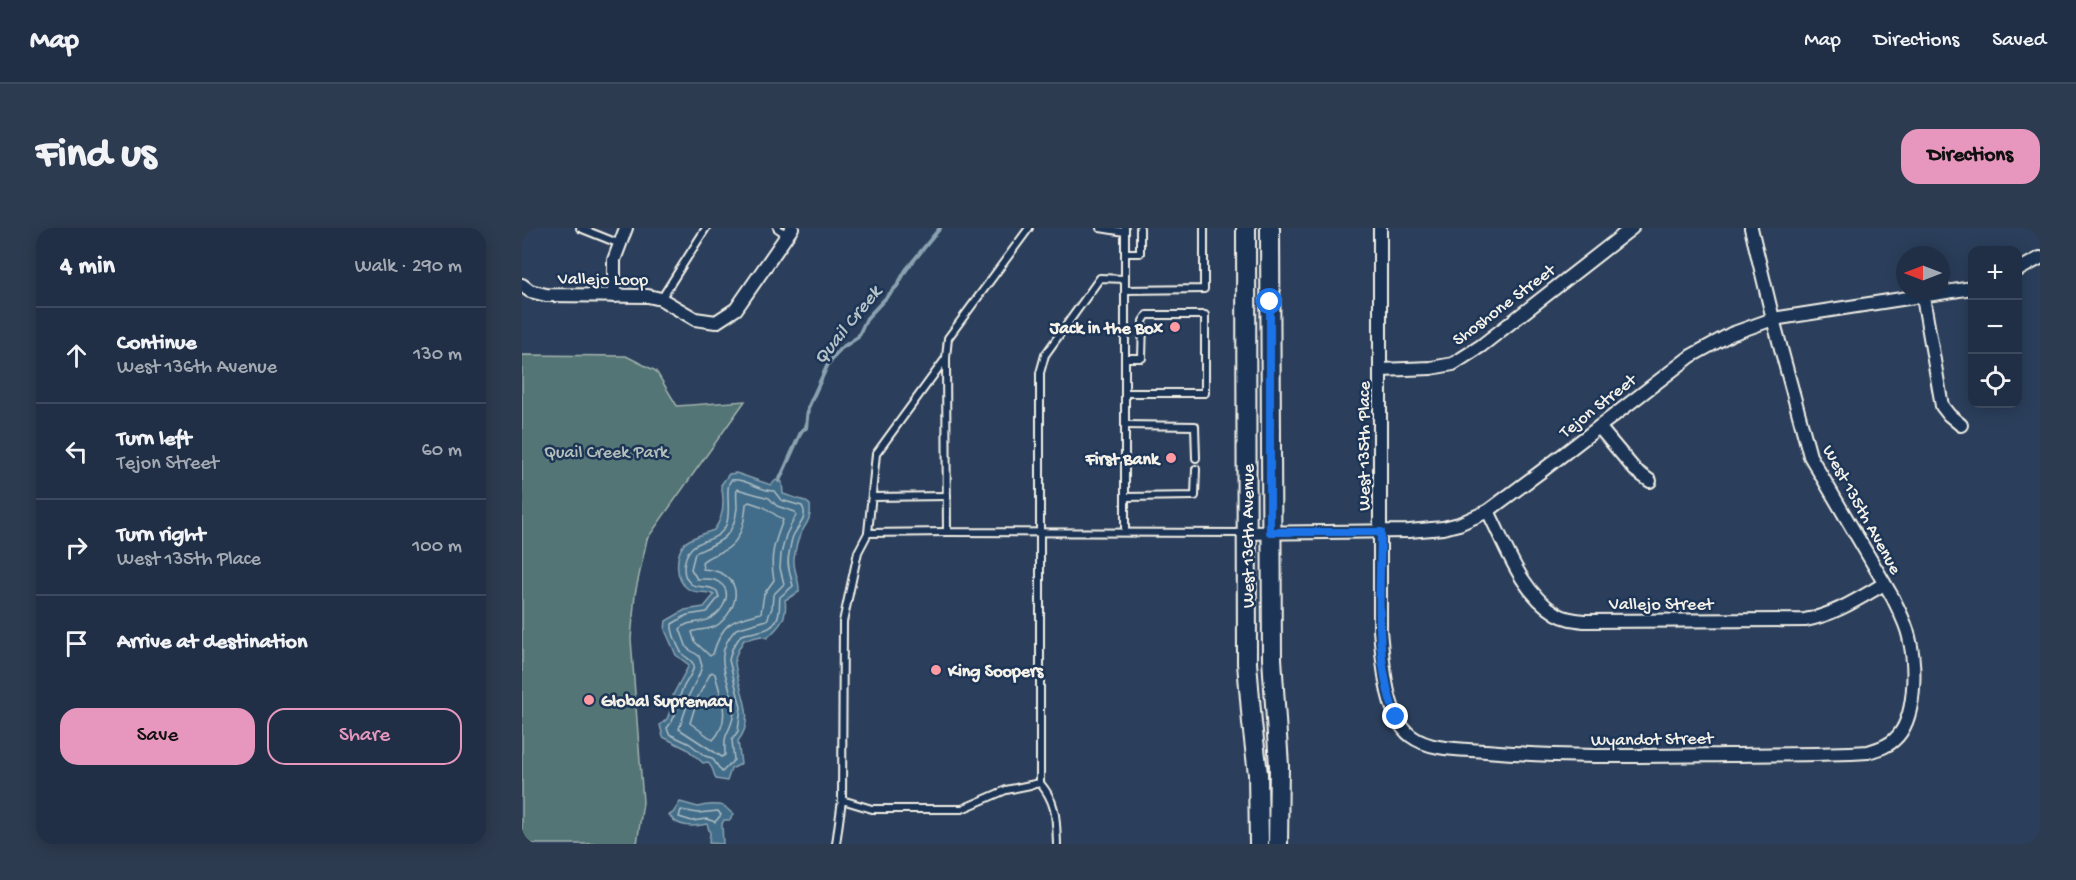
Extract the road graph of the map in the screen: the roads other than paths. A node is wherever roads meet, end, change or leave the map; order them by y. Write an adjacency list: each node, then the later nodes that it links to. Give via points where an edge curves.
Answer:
1 (580, 228): 15 (lane)
2 (626, 228): 15 (street)
3 (706, 228): 25 (lane)
4 (1029, 228): 29 (lane, via 948,339)
5 (1100, 228): 14 (lane)
6 (1140, 228): 16 (lane, via 1140,253)
7 (1204, 228): 22 (lane, via 1204,289)
8 (1246, 228): 47 (main road, West 136th Avenue)
9 (1270, 228): 48 (main road, West 136th Avenue)
10 (1380, 228): 31 (street, West 135th Place)
11 (1632, 228): 31 (street, Shoshone Street, via 1453,364)
12 (1751, 228): 28 (street, West 135th Avenue)
13 (786, 230): 25 (street, Vallejo Loop, via 736,309 716,322 695,319)
14 (1125, 230): 16 (lane)
15 (620, 244): 24 (street, via 614,260)
16 (1125, 253): 19 (lane)
17 (2040, 258): 18 (street)
18 (2022, 268)
19 (1125, 279): 22 (lane); 46 (lane, via 1100,278 1045,355 1040,373)
20 (522, 285): 24 (street, Vallejo Loop, via 546,295)
21 (1968, 289): 23 (street, Tejon Street)
22 (1125, 290): 30 (lane)
23 (1950, 292)
24 (614, 296): 25 (street, Vallejo Loop)
25 (661, 299)
26 (1903, 300): 28 (street, Tejon Street)
27 (1924, 300): 34 (street, via 1942,406)
28 (1773, 319): 35 (street, Tejon Street, via 1701,349); 50 (street, West 135th Avenue, via 1810,456)
29 (946, 358): 39 (lane); 40 (lane, via 876,454)
30 (1125, 358): 32 (lane); 32 (lane, via 1142,358 1143,321 1147,315 1205,315 1205,393)
31 (1381, 370): 49 (street, West 135th Place)
32 (1125, 393): 33 (lane)
33 (1125, 425): 36 (lane, via 1196,426); 41 (lane)
34 (1961, 425)
35 (1599, 427): 38 (street, via 1635,470); 42 (street, Tejon Street)
36 (1196, 458)
37 (1196, 469): 41 (lane, via 1195,496)
38 (1650, 481)
39 (947, 495): 40 (lane); 45 (lane)
40 (872, 497): 44 (lane)
41 (1126, 497): 43 (lane)
42 (1488, 511): 49 (street, Tejon Street, via 1443,528); 50 (street, Vallejo Street, via 1535,596 1567,618 1805,620 1845,607)
43 (1125, 531): 46 (lane); 47 (lane)
44 (868, 532): 45 (lane); 54 (lane, via 858,552 843,622)
45 (947, 532): 46 (lane)
46 (1039, 532): 53 (lane)
47 (1246, 532): 48 (street, Tejon Street); 57 (main road, West 136th Avenue, via 1247,663 1258,774)
48 (1270, 532): 49 (street, Tejon Street); 58 (main road, West 136th Avenue)
49 (1381, 532): 51 (street, West 135th Place, via 1383,660 1392,707)
50 (1884, 584): 52 (street, West 135th Avenue, via 1904,620 1911,647 1911,705)
51 (1406, 731): 52 (street, Wyandot Street, via 1428,745 1449,748 1590,757 1862,752 1885,746)
52 (1899, 735)
53 (1040, 783): 54 (lane, via 1006,790 962,809 872,809); 56 (lane, via 1050,795)
54 (842, 800): 55 (lane)
55 (836, 844)
56 (1057, 844)
57 (1259, 844)
58 (1278, 844)

